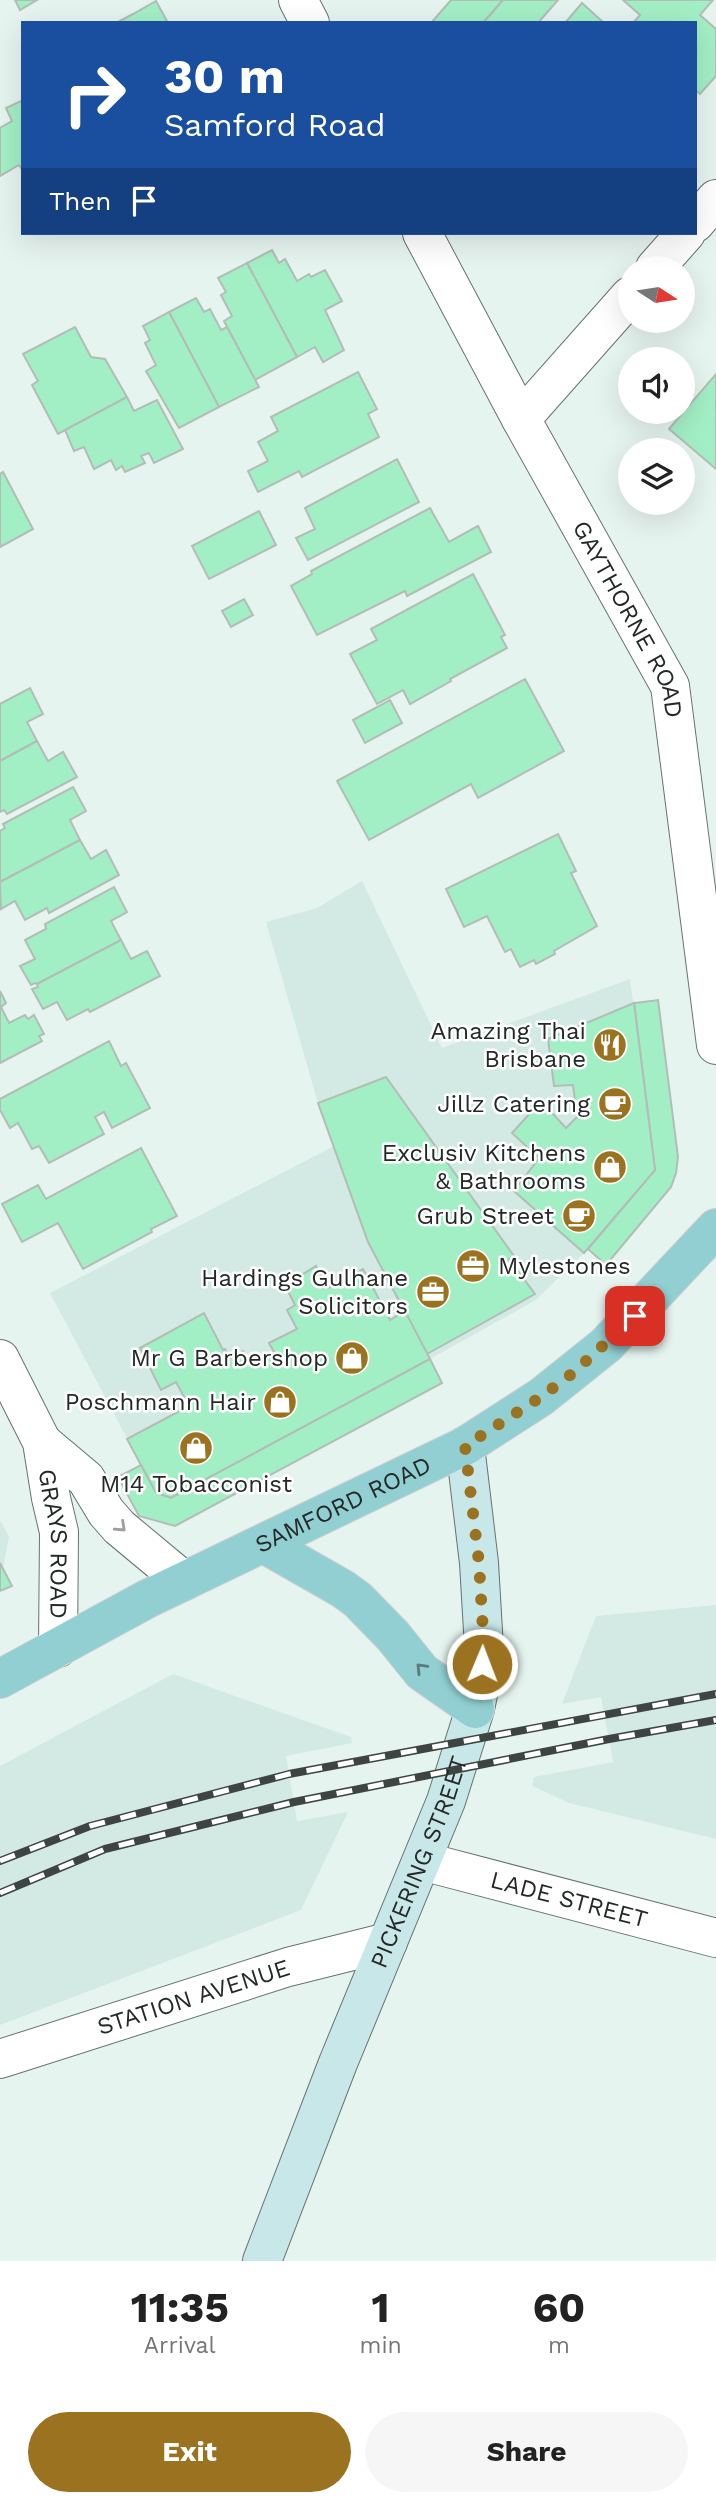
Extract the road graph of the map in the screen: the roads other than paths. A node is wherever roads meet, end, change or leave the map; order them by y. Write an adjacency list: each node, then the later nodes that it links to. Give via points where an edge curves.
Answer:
1 (298, 0): 2 (street)
2 (309, 21)
3 (716, 199): 4 (street)
4 (697, 221)
5 (423, 235): 9 (street, GAYTHORNE ROAD)
6 (684, 235): 7 (street)
7 (666, 256)
8 (618, 310): 9 (street)
9 (522, 419): 10 (street, GAYTHORNE ROAD, via 670,686)
10 (716, 1045)
11 (716, 1228): 14 (main road, SAMFORD ROAD, via 606,1345 541,1397)
12 (0, 1359): 13 (street, GRAYS ROAD)
13 (42, 1442): 16 (street, GRAYS ROAD, one-way to 16, via 86,1479 120,1527); 17 (street, GRAYS ROAD, via 59,1532)
14 (465, 1446): 15 (main road, SAMFORD ROAD); 19 (main road, PICKERING STREET, via 484,1648)
15 (264, 1544): 16 (main road, SAMFORD ROAD); 19 (main road, one-way to 15, via 422,1672 351,1594)
16 (184, 1581): 17 (main road, SAMFORD ROAD)
17 (58, 1648): 18 (main road, SAMFORD ROAD)
18 (0, 1679)
19 (475, 1709): 20 (main road, PICKERING STREET)
20 (422, 1861): 21 (street, LADE STREET); 22 (main road, PICKERING STREET)
21 (715, 1936)
22 (388, 1941): 23 (street, STATION AVENUE, via 288,1967); 24 (main road, PICKERING STREET)
23 (0, 2059)
24 (262, 2261)

